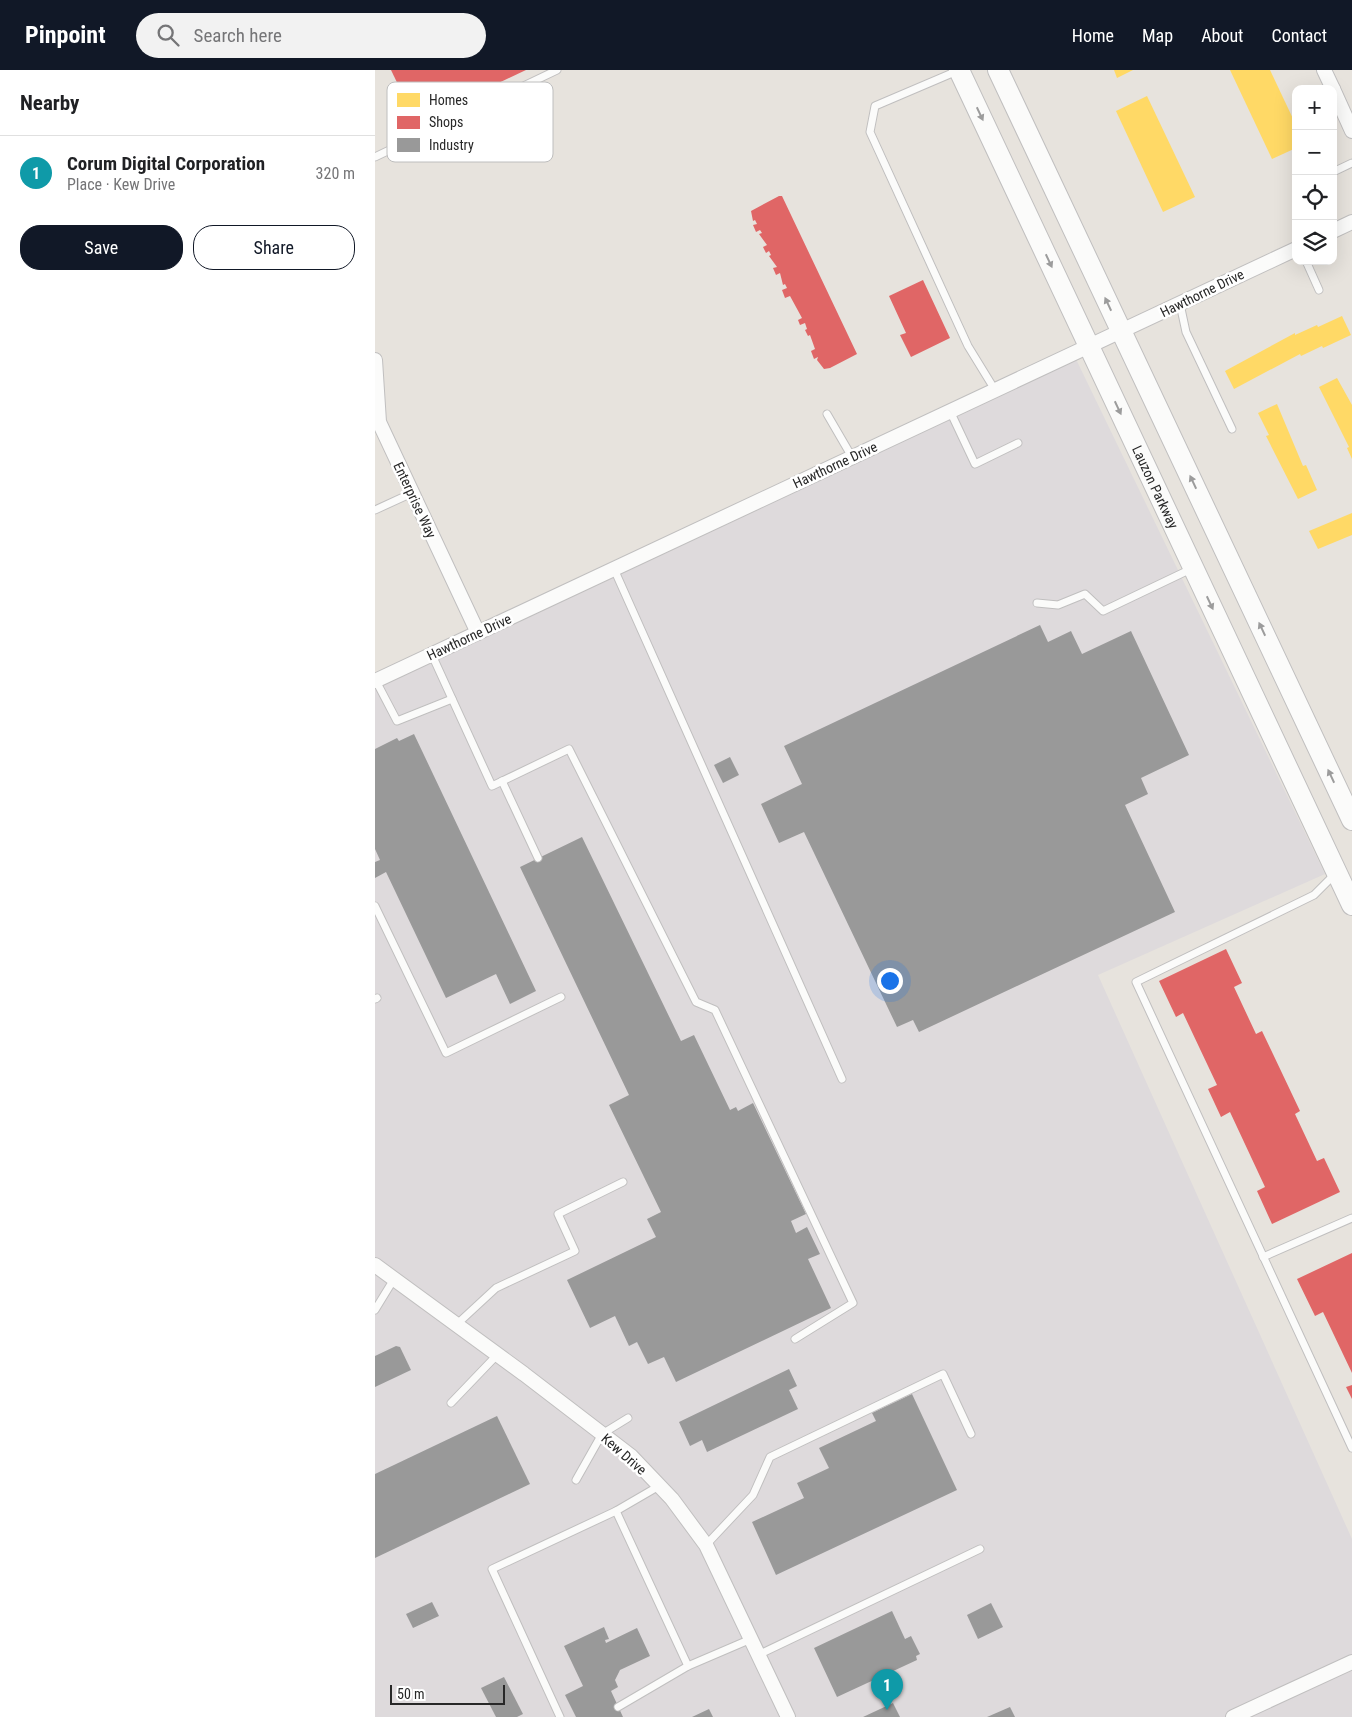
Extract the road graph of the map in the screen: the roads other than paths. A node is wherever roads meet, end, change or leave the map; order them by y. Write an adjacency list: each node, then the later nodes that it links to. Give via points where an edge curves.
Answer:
1 (557, 70): 5 (lane)
2 (959, 70): 20 (main road, Lauzon Parkway, one-way to 20); 22 (lane, via 875,106 870,132 968,346)
3 (998, 70): 19 (main road, one-way to 3)
4 (1324, 70): 6 (street)
5 (532, 82)
6 (1331, 85)
7 (1337, 98): 8 (street)
8 (1352, 131)
9 (387, 151): 10 (lane)
10 (375, 157)
11 (1352, 164): 12 (lane)
12 (1337, 170)
13 (1352, 222): 14 (street)
14 (1337, 229)
15 (1292, 251): 18 (street, Hawthorne Drive)
16 (1308, 265): 17 (lane)
17 (1319, 290)
18 (1180, 304): 19 (street, Hawthorne Drive); 25 (lane, via 1186,332)
19 (1122, 332): 20 (street, Hawthorne Drive); 39 (main road, one-way to 19)
20 (1089, 346): 22 (street, Hawthorne Drive); 31 (main road, Lauzon Parkway, one-way to 31)
21 (375, 360): 26 (street, Enterprise Way)
22 (995, 390): 23 (street, Hawthorne Drive)
23 (950, 411): 27 (lane, via 975,464); 28 (street, Hawthorne Drive)
24 (827, 414): 28 (lane)
25 (1231, 430)
26 (379, 435): 29 (street, Enterprise Way)
27 (1018, 443)
28 (852, 457): 32 (street, Hawthorne Drive)
29 (412, 493): 30 (lane); 34 (street, Enterprise Way)
30 (375, 510)
31 (1193, 568): 33 (lane, via 1103,611 1085,594 1058,605); 41 (main road, Lauzon Parkway, one-way to 41)
32 (614, 569): 34 (street, Hawthorne Drive); 45 (lane)
33 (1037, 603)
34 (478, 633): 35 (street, Hawthorne Drive)
35 (432, 655): 36 (street, Hawthorne Drive); 37 (lane)
36 (376, 681): 37 (lane, via 397,722)
37 (452, 699): 38 (lane, via 492,786)
38 (502, 781): 40 (lane); 53 (lane, via 569,749 696,1002 715,1010 853,1303)
39 (1352, 820)
40 (538, 858)
41 (1337, 872): 42 (main road, Lauzon Parkway); 48 (lane, via 1314,895 1135,982)
42 (1352, 905)
43 (375, 906): 44 (lane, via 446,1053)
44 (561, 997)
45 (842, 1078)
46 (623, 1182): 52 (lane, via 558,1214 575,1251 496,1288)
47 (1352, 1218): 48 (lane)
48 (1263, 1257): 59 (lane)
49 (375, 1265): 50 (street, Kew Drive)
50 (394, 1279): 51 (lane); 52 (street, Kew Drive)
51 (375, 1310)
52 (456, 1324): 54 (street, Kew Drive)
53 (795, 1338)
54 (497, 1354): 55 (lane); 57 (street, Kew Drive)
55 (451, 1402)
56 (627, 1418): 57 (lane)
57 (602, 1434): 60 (lane); 61 (street, Kew Drive, via 631,1456)
58 (971, 1434): 63 (lane, via 943,1374 770,1458 753,1494)
59 (1352, 1448)
60 (576, 1480)
61 (659, 1486): 62 (lane); 63 (street, Kew Drive)
62 (616, 1511): 68 (lane); 70 (lane, via 492,1569)
63 (706, 1545): 65 (street, Kew Drive)
64 (980, 1549): 66 (lane)
65 (751, 1639): 66 (street, Kew Drive); 68 (lane)
66 (758, 1655): 71 (street, Kew Drive)
67 (1352, 1662): 72 (street)
68 (687, 1666): 69 (lane)
69 (618, 1706)
70 (560, 1717)
71 (788, 1717)
72 (1233, 1717)

